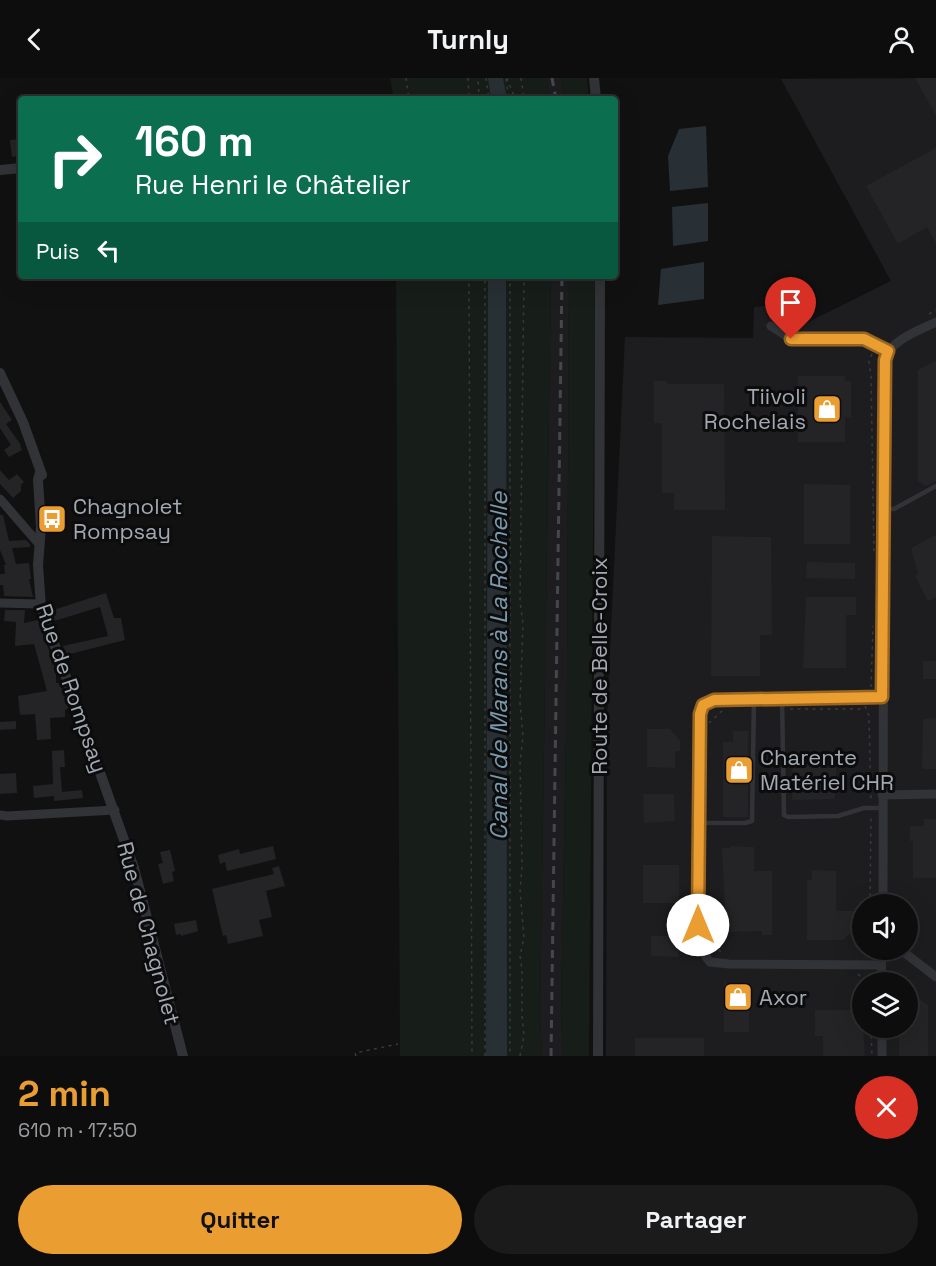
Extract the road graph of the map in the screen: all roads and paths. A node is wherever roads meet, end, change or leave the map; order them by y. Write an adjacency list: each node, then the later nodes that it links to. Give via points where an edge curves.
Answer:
1 (406, 78): 8 (path)
2 (468, 78): 9 (path)
3 (478, 78): 10 (path)
4 (486, 78): 11 (path)
5 (506, 78): 12 (path); 13 (path)
6 (521, 78): 14 (path)
7 (594, 78): 15 (street)
8 (409, 96)
9 (469, 96)
10 (477, 96)
11 (489, 96)
12 (509, 96)
13 (514, 96)
14 (524, 96)
15 (596, 96)
16 (18, 168): 17 (street)
17 (0, 170)
18 (469, 279): 59 (path)
19 (485, 279): 60 (path)
20 (510, 279): 61 (path)
21 (525, 279): 62 (path, via 520,601 520,890 524,938 520,956 524,1035)
22 (600, 279): 63 (street, Route de Belle-Croix)
23 (936, 322): 25 (street)
24 (771, 326): 25 (street, via 791,339 864,339)
25 (888, 351): 29 (street)
26 (0, 374): 30 (street, Rue de Rompsay, via 45,480 47,512)
27 (936, 486): 29 (lane, via 894,509)
28 (0, 499): 30 (street)
29 (884, 508): 33 (street)
30 (39, 544): 32 (street, Rue de Rompsay)
31 (0, 603): 32 (street)
32 (40, 604): 43 (street, Rue de Rompsay)
33 (882, 697): 34 (street); 41 (street)
34 (782, 698): 35 (street); 37 (lane)
35 (754, 699): 45 (street, via 714,700 703,705); 45 (lane, via 752,821)
36 (724, 709): 39 (path)
37 (782, 709): 38 (path); 42 (lane, via 784,815 838,816 864,808)
38 (865, 709)
39 (707, 726)
40 (936, 794): 41 (street)
41 (882, 795): 42 (street)
42 (882, 808): 46 (street)
43 (115, 810): 44 (street); 57 (street, Rue de Chagnolet, via 135,868)
44 (0, 815)
45 (699, 823): 50 (street, via 700,949 710,962)
46 (883, 894)
47 (706, 937): 50 (path, via 723,955 729,956)
48 (881, 960): 51 (street)
49 (914, 960): 53 (street)
50 (729, 964): 51 (street)
51 (881, 965): 52 (street)
52 (881, 972)
53 (936, 977)
54 (872, 1038): 64 (path)
55 (882, 1038): 65 (street)
56 (398, 1044): 58 (path, via 355,1053)
57 (183, 1056)
58 (356, 1056)
59 (472, 1056)
60 (484, 1056)
61 (510, 1056)
62 (520, 1056)
63 (598, 1056)
64 (872, 1056)
65 (882, 1056)

